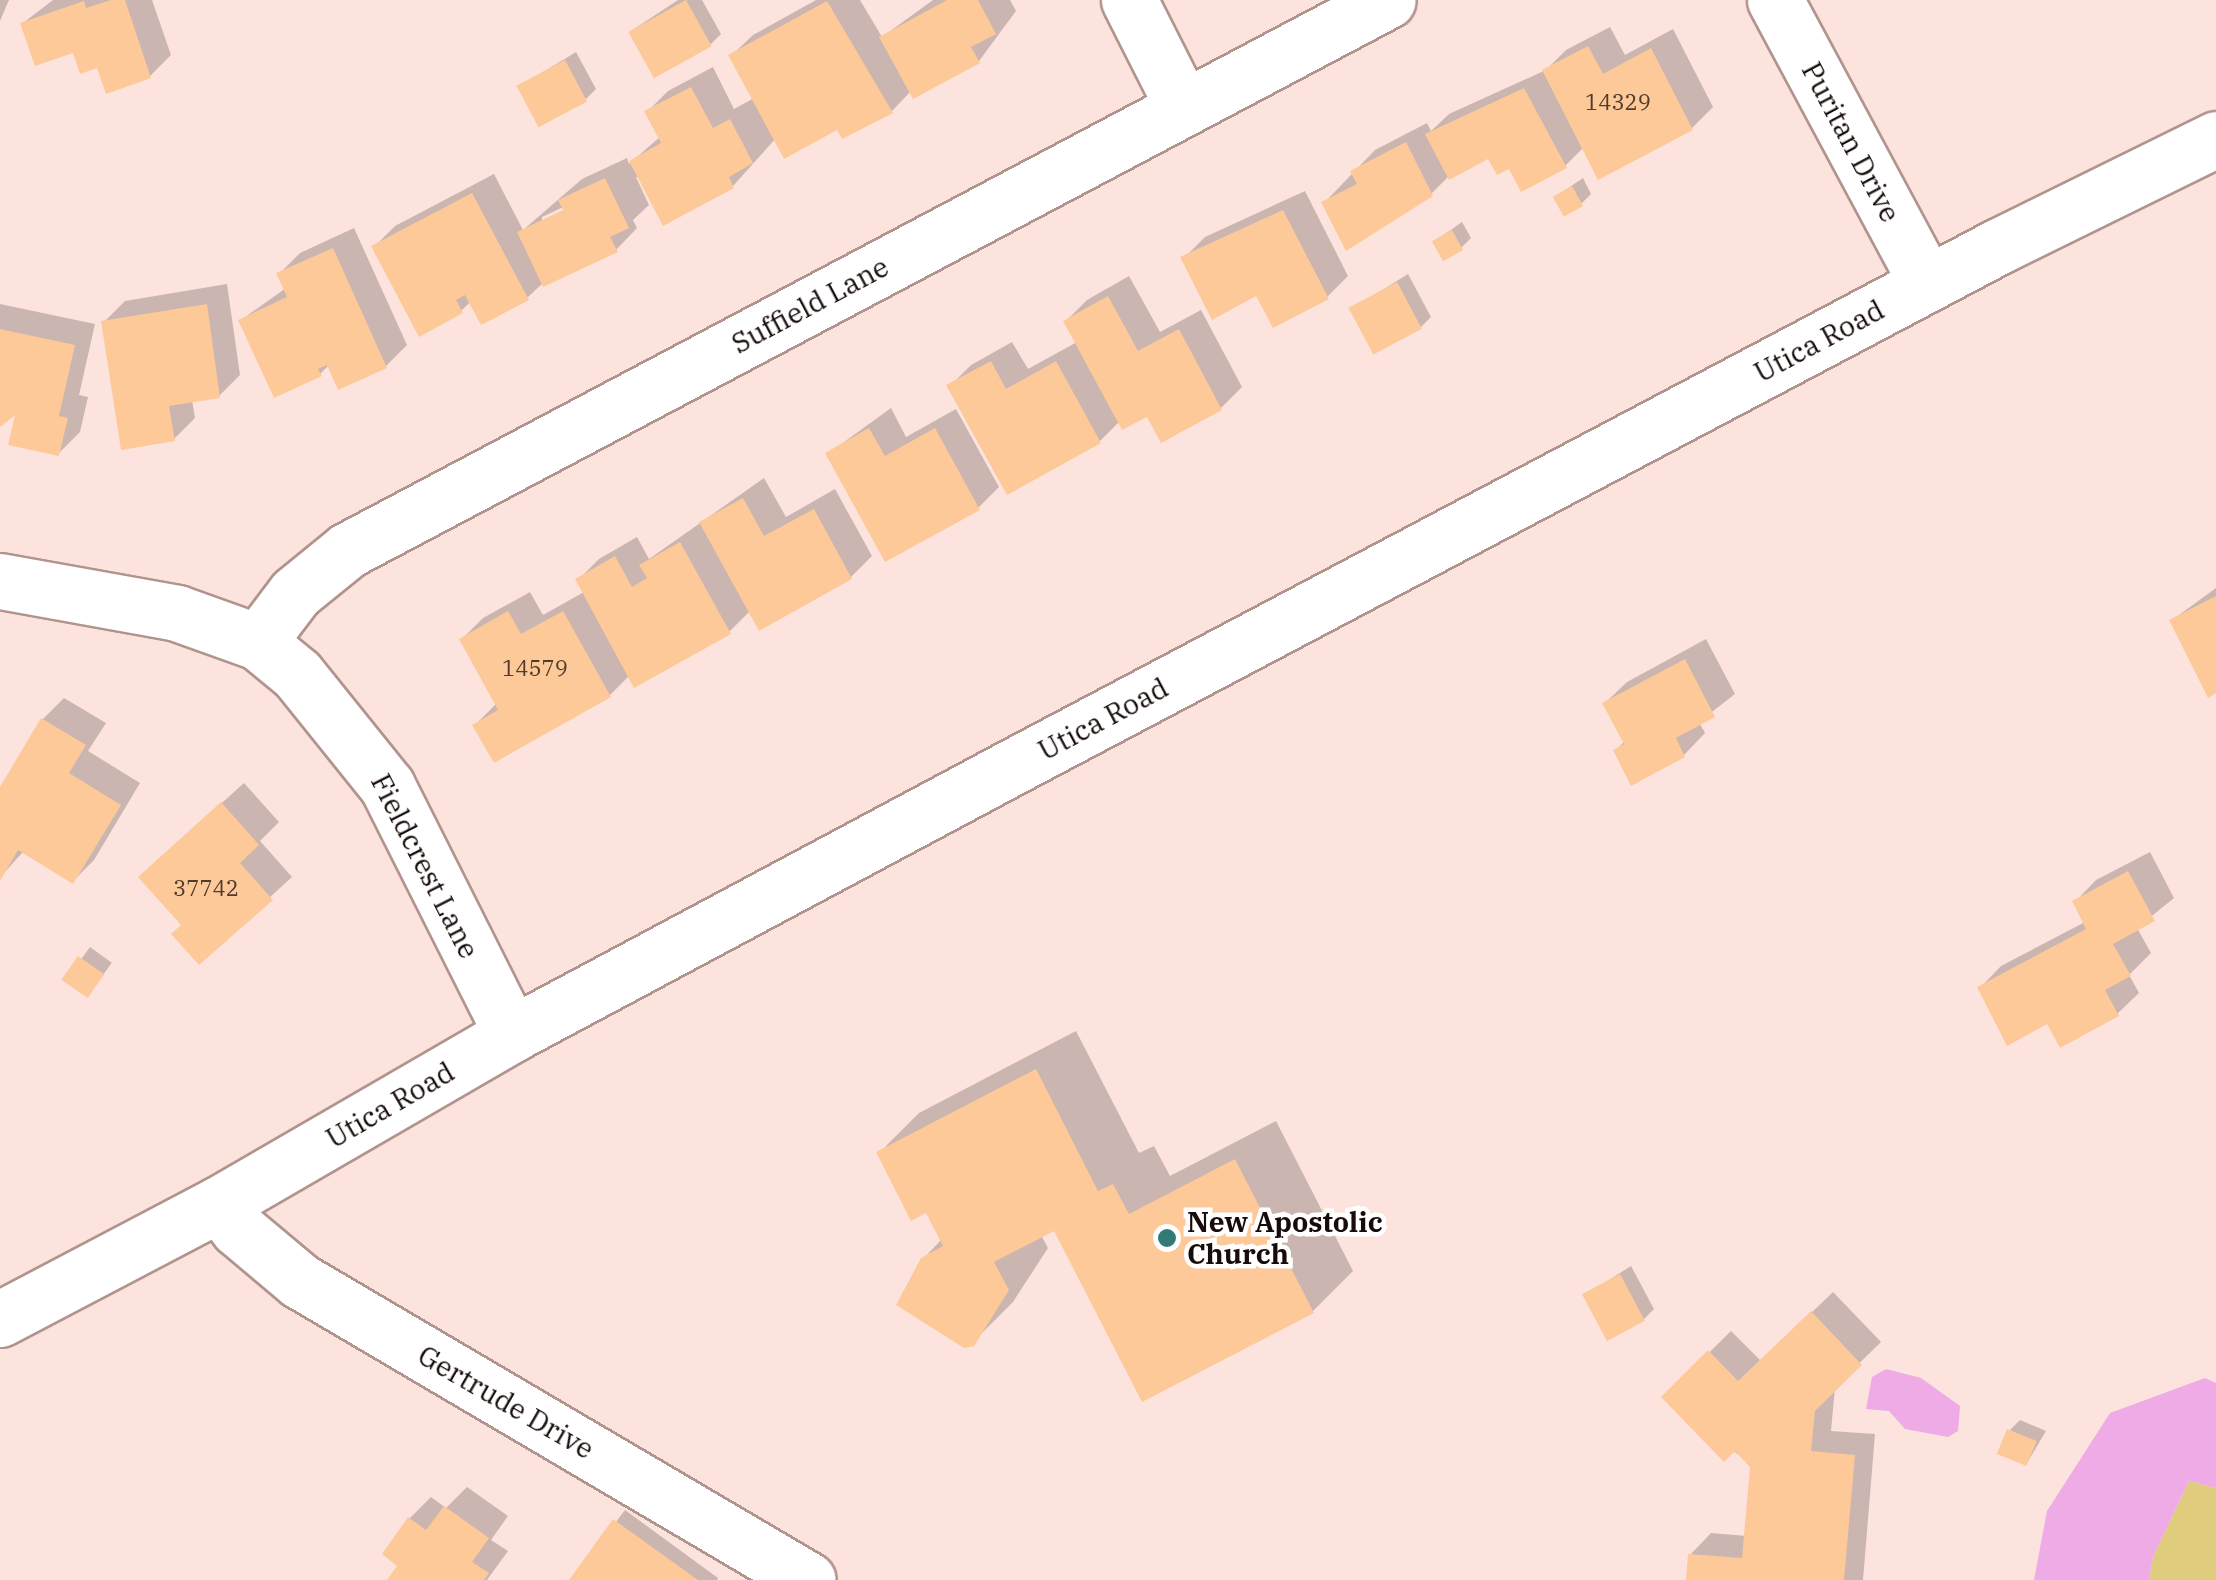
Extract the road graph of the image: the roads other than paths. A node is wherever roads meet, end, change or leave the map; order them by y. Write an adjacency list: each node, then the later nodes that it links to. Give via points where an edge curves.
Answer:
1 (1129, 0): 4 (street)
2 (1388, 0): 4 (street, Suffield Lane)
3 (1775, 0): 6 (street, Puritan Drive)
4 (1183, 107): 8 (street, Suffield Lane, via 348,550 295,593)
5 (2216, 139): 6 (street, Utica Road)
6 (1927, 284): 9 (street, Utica Road)
7 (0, 582): 8 (street, Fieldcrest Lane, via 177,613)
8 (258, 642): 9 (street, Fieldcrest Lane, via 297,674 387,786)
9 (512, 1034): 10 (street, Utica Road)
10 (219, 1204): 11 (street, Utica Road); 12 (street, Gertrude Drive, via 238,1229 300,1281)
11 (0, 1319)
12 (808, 1580)

